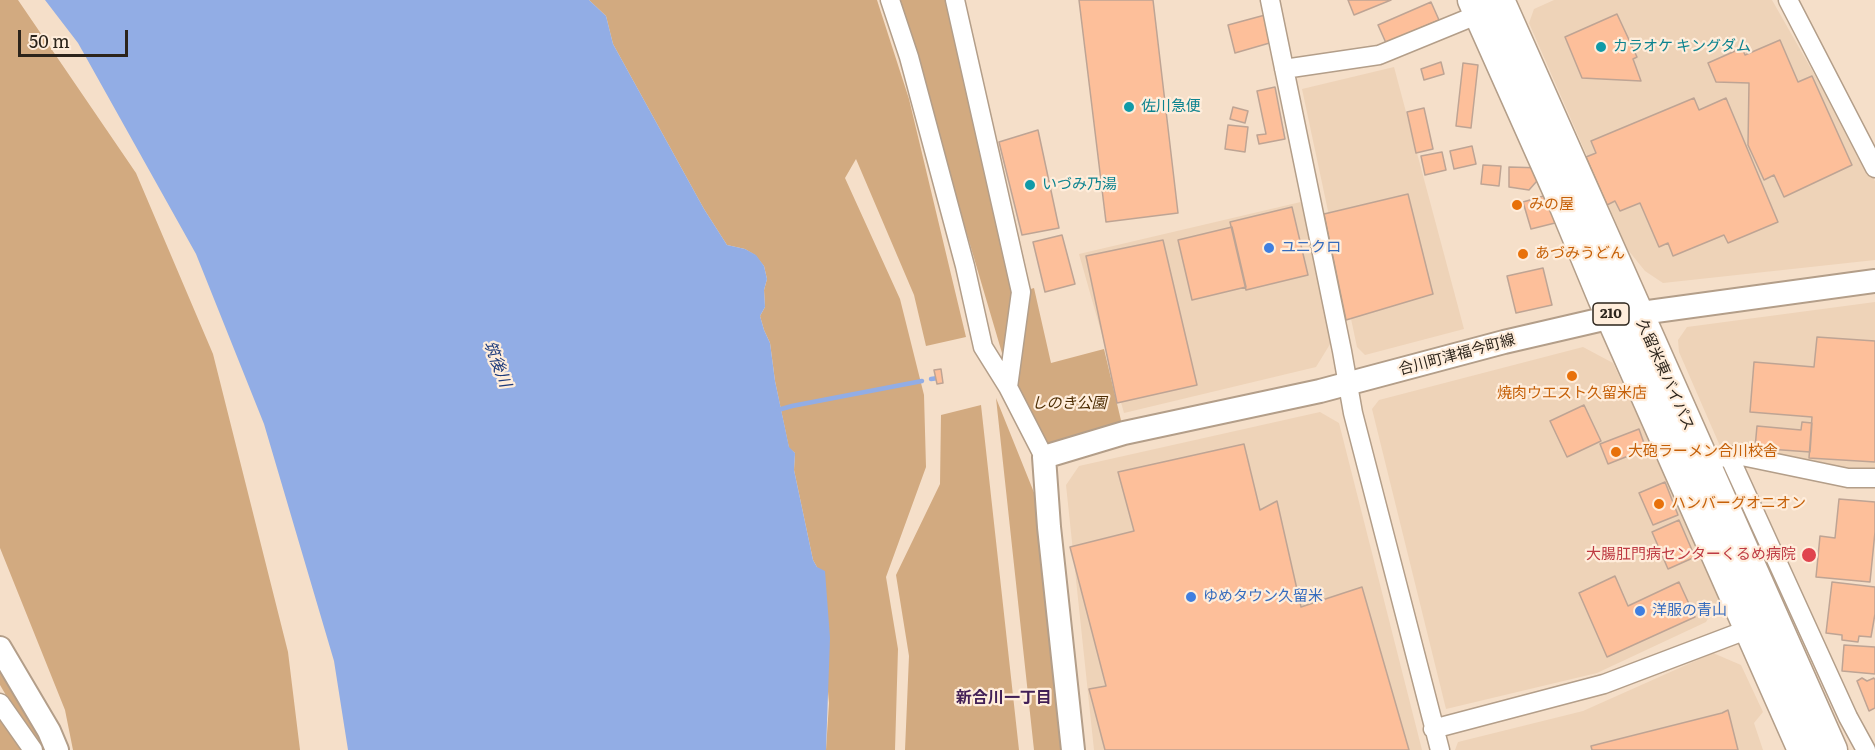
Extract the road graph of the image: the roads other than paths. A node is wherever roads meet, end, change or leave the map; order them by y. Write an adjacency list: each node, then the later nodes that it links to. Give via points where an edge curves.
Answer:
1 (890, 0): 11 (street, via 957,234 983,348)
2 (956, 0): 11 (street, via 1021,292)
3 (1270, 0): 6 (street)
4 (1788, 0): 7 (street)
5 (1493, 4): 6 (street, via 1379,55); 9 (highway, 久留米東バイパス / 210, via 1564,204)
6 (1284, 69): 10 (street)
7 (1875, 168)
8 (1875, 281): 9 (street, 合川町津福今町線)
9 (1625, 316): 10 (street, 合川町津福今町線, via 1504,342); 13 (highway, 久留米東バイパス / 210); 15 (highway, 久留米東バイパス / 210, via 1636,368)
10 (1347, 383): 12 (street, 合川町津福今町線, via 1124,433); 18 (street)
11 (1008, 387): 12 (street)
12 (1044, 457): 21 (street)
13 (1716, 457): 14 (street, via 1737,455 1848,478); 24 (highway, 久留米東バイパス / 210); 25 (street)
14 (1875, 478)
15 (1749, 629): 18 (street, via 1604,684); 23 (highway, 久留米東バイパス / 210)
16 (0, 648): 20 (street)
17 (0, 703): 19 (street)
18 (1433, 729): 22 (street)
19 (33, 750)
20 (57, 750)
21 (1073, 750)
22 (1440, 750)
23 (1803, 750)
24 (1832, 750)
25 (1866, 750)

